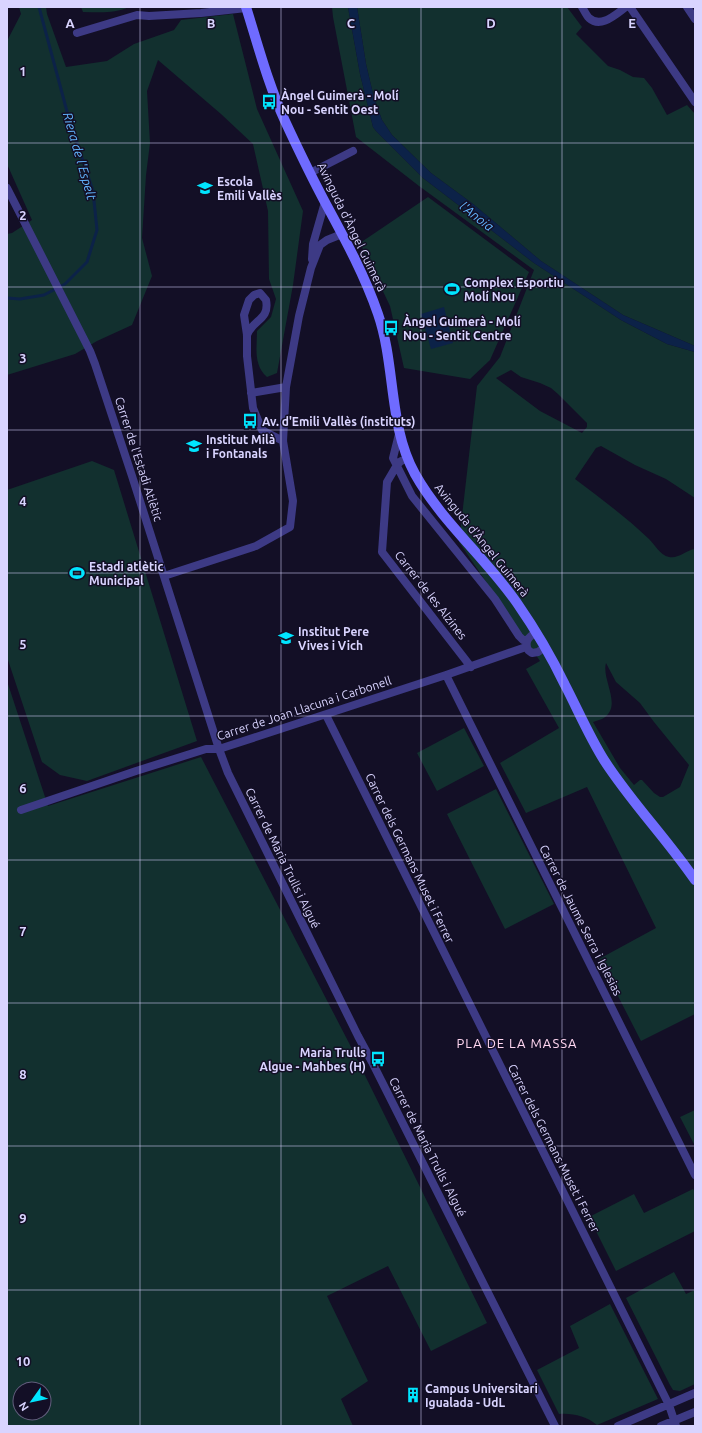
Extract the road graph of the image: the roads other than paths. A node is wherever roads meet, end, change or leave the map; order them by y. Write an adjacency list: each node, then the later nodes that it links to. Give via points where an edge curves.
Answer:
1 (246, 7): 6 (street, via 149,16); 11 (street, Avinguda d'Àngel Guimerà, via 276,100)
2 (582, 7): 3 (street, via 590,18 597,22 608,20)
3 (626, 7)
4 (630, 7): 9 (street)
5 (687, 7): 7 (street)
6 (138, 11): 8 (street)
7 (695, 19)
8 (77, 33)
9 (695, 102)
10 (354, 151): 11 (street)
11 (310, 173): 13 (street, Avinguda d'Àngel Guimerà)
12 (7, 188): 23 (street, Carrer de l'Estadi Atlètic, via 90,351)
13 (325, 202): 14 (street, Avinguda d'Àngel Guimerà); 15 (street, via 313,244)
14 (342, 234): 15 (street, via 320,245); 19 (street, Avinguda d'Àngel Guimerà, via 368,286 383,328)
15 (311, 268): 17 (street, via 298,316)
16 (247, 335): 16 (street, via 266,313 266,300 260,293 251,297 245,312); 18 (street, via 246,356)
17 (286, 387): 18 (street); 20 (street)
18 (251, 393): 20 (street, via 253,408 262,430)
19 (399, 434): 21 (street, Avinguda d'Àngel Guimerà); 22 (street, via 393,458)
20 (284, 441): 23 (street, via 293,501 290,526 256,546)
21 (408, 459): 22 (street); 24 (street, Avinguda d'Àngel Guimerà, via 425,490 443,515 516,601)
22 (397, 465): 25 (street, via 412,496 495,599); 27 (street, Carrer de les Alzines, via 387,482 382,552)
23 (164, 576): 30 (street, Carrer de l'Estadi Atlètic)
24 (536, 632): 25 (street, Carrer de Joan Llacuna i Carbonell); 26 (street, Avinguda d'Àngel Guimerà)
25 (526, 643): 26 (street, Carrer de Joan Llacuna i Carbonell, via 532,653); 27 (street, Carrer de Joan Llacuna i Carbonell)
26 (545, 647): 32 (street, Avinguda d'Àngel Guimerà, via 603,758)
27 (472, 667): 28 (street, Carrer de Joan Llacuna i Carbonell)
28 (446, 675): 29 (street, Carrer de Joan Llacuna i Carbonell); 33 (street, Carrer de Jaume Serra i Iglesias)
29 (326, 715): 30 (street, Carrer de Joan Llacuna i Carbonell); 35 (street, Carrer dels Germans Muset i Ferrer)
30 (219, 750): 31 (street, Carrer de Joan Llacuna i Carbonell, via 206,749); 38 (street, Carrer de Maria Trulls i Algué, via 347,1015)
31 (21, 810)
32 (695, 880)
33 (695, 1175)
34 (695, 1393): 35 (street)
35 (668, 1405): 37 (street, Carrer dels Germans Muset i Ferrer); 39 (street)
36 (695, 1412): 37 (street)
37 (675, 1423): 40 (street)
38 (554, 1426)
39 (618, 1426)
40 (660, 1426)

